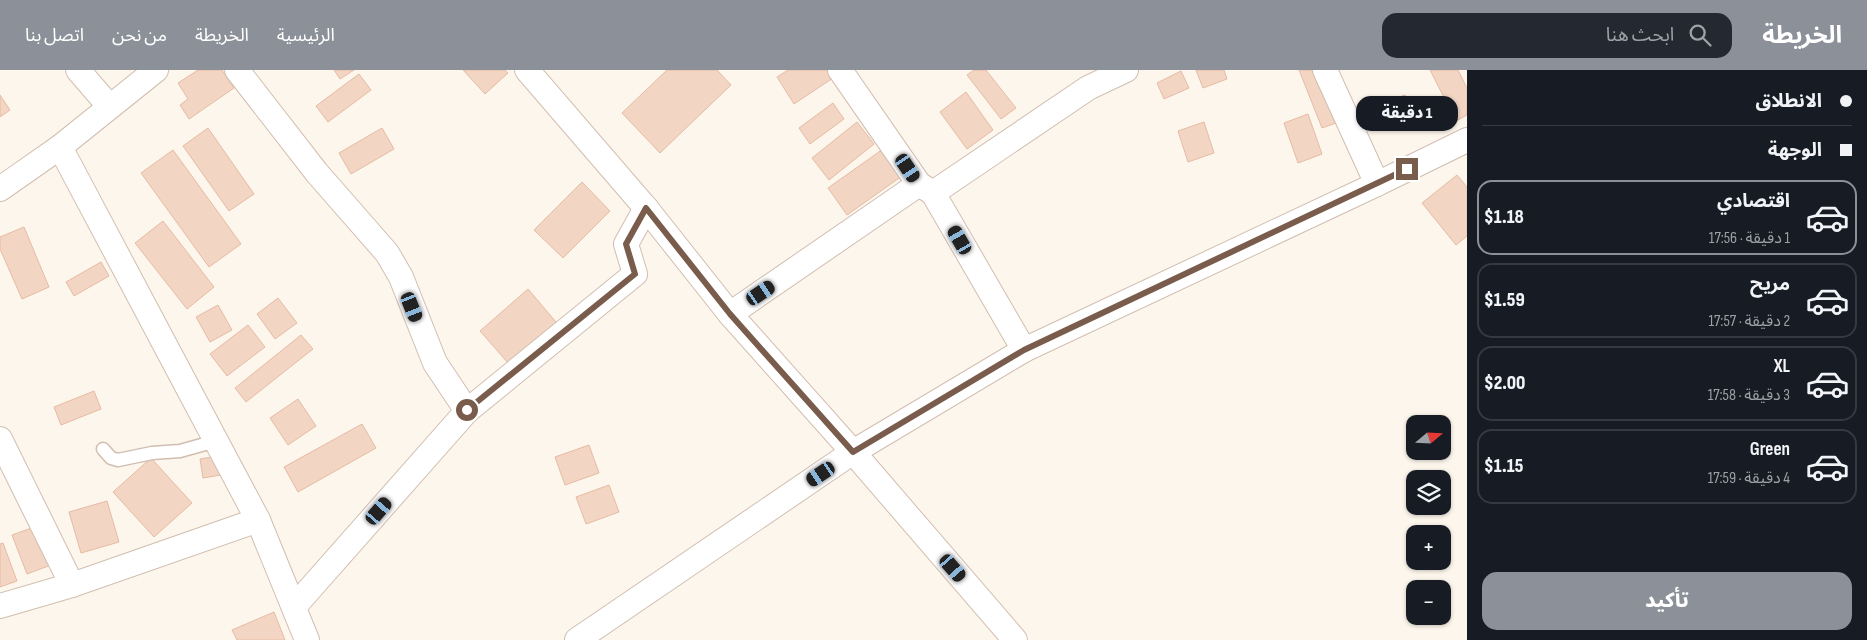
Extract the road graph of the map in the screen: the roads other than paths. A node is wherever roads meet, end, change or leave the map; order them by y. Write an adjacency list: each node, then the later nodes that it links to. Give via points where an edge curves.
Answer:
1 (78, 70): 8 (street)
2 (156, 70): 8 (street)
3 (237, 70): 17 (street, via 317,173 387,253 435,362)
4 (527, 70): 14 (street)
5 (840, 70): 13 (street)
6 (1126, 70): 13 (street, via 1088,88)
7 (1325, 70): 11 (street)
8 (109, 106): 10 (street)
9 (1467, 140): 11 (street)
10 (60, 147): 12 (street); 19 (street)
11 (1377, 184): 16 (street)
12 (0, 189)
13 (926, 189): 15 (street); 16 (street)
14 (646, 208): 15 (street); 17 (street, via 626,244 635,274)
15 (730, 314): 21 (street)
16 (1024, 350): 21 (street)
17 (467, 410): 25 (street)
18 (0, 439): 23 (street)
19 (216, 441): 20 (lane, via 180,451 118,460 111,458); 22 (street)
20 (104, 449)
21 (853, 452): 27 (street); 28 (street)
22 (258, 520): 23 (street); 25 (street)
23 (72, 585): 24 (street)
24 (0, 606)
25 (294, 607): 26 (street)
26 (307, 640)
27 (577, 640)
28 (1015, 640)

